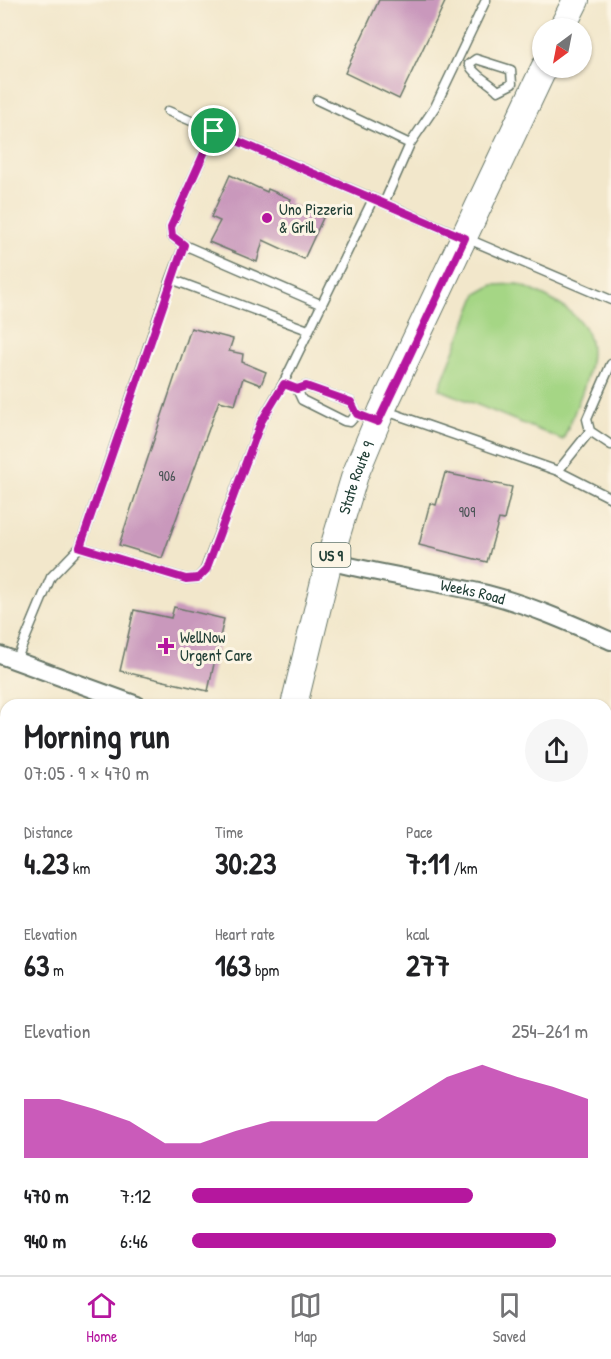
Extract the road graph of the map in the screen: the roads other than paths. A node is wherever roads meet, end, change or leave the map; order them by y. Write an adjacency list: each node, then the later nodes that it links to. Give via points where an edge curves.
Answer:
1 (486, 0): 4 (lane)
2 (576, 0): 3 (main road)
3 (567, 18)
4 (458, 59): 5 (lane); 11 (lane, via 435,107)
5 (469, 64): 7 (lane, via 472,72 498,90); 7 (lane, via 476,59 511,70)
6 (533, 78): 7 (main road, State Route 9 / US 9)
7 (522, 88): 14 (main road, State Route 9 / US 9)
8 (317, 100): 11 (lane)
9 (168, 111): 10 (lane)
10 (214, 131): 12 (lane); 15 (lane, via 171,227 172,236)
11 (410, 144): 13 (lane)
12 (373, 199): 13 (lane); 18 (lane)
13 (384, 203): 14 (lane)
14 (465, 238): 17 (lane); 23 (main road, State Route 9 / US 9)
15 (184, 245): 16 (lane); 18 (lane)
16 (171, 279): 19 (lane); 28 (lane)
17 (611, 300)
18 (320, 304): 19 (lane)
19 (308, 330): 21 (lane)
20 (611, 364): 24 (lane, via 587,419)
21 (284, 384): 22 (lane); 28 (lane, via 261,422 206,570 198,578 186,579)
22 (297, 389): 23 (lane, via 306,386 351,402); 23 (lane, via 302,400 344,421)
23 (372, 415): 26 (lane); 29 (main road, State Route 9 / US 9)
24 (590, 431): 25 (lane); 26 (lane)
25 (611, 445)
26 (558, 471): 27 (lane)
27 (611, 498)
28 (80, 547): 32 (lane, via 51,577)
29 (329, 561): 30 (street, Weeks Road, via 494,596 544,611); 34 (main road, State Route 9 / US 9)
30 (611, 641)
31 (0, 655): 32 (street)
32 (16, 661): 33 (street)
33 (120, 699)
34 (295, 699)

